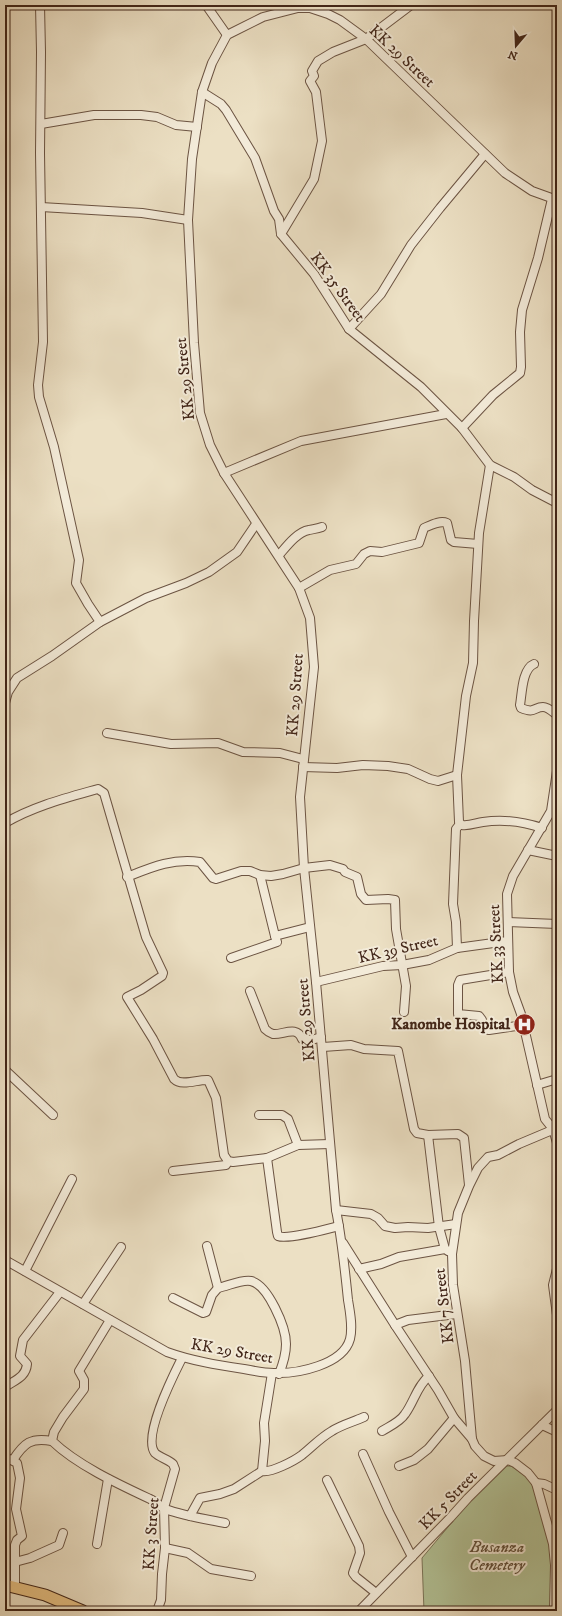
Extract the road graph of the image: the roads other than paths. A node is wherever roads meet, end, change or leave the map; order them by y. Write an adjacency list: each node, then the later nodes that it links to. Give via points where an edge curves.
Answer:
1 (40, 5): 7 (street)
2 (206, 5): 4 (street)
3 (411, 5): 5 (street)
4 (227, 35): 5 (street, KK 29 Street, via 263,17 298,8 310,8 340,20); 6 (street, KK 29 Street, via 212,63)
5 (366, 39): 9 (street, KK 29 Street); 13 (street, via 333,52 318,61 312,71 314,76 310,80 316,92 322,141 314,179)
6 (202, 92): 8 (street, KK 29 Street); 13 (street, KK 35 Street, via 226,110 254,158 279,219)
7 (41, 124): 8 (street, via 94,115 141,114 176,125); 11 (street)
8 (197, 127): 12 (street, KK 29 Street)
9 (485, 154): 10 (street, KK 29 Street, via 505,173 532,191); 14 (street, via 411,246 381,294)
10 (555, 199): 16 (street, via 522,310 521,370)
11 (41, 207): 12 (street, via 142,212); 25 (street, via 42,342 38,385 79,560 76,583)
12 (188, 220): 18 (street, KK 29 Street, via 200,413 210,445)
13 (281, 234): 14 (street, KK 35 Street, via 314,274)
14 (349, 329): 15 (street, KK 35 Street, via 421,387)
15 (446, 414): 16 (street, KK 35 Street); 18 (street, via 301,441)
16 (462, 428): 17 (street, KK 35 Street)
17 (490, 465): 19 (street, KK 35 Street); 22 (street)
18 (224, 473): 20 (street, KK 29 Street)
19 (557, 503)
20 (256, 524): 23 (street, KK 29 Street); 25 (street, via 237,552 209,572 146,598)
21 (322, 527): 23 (street, via 304,532)
22 (478, 544): 24 (street, via 454,542 451,540 447,523 433,524 424,528 419,542 382,552 370,551 356,564 330,570); 32 (street, via 474,663 466,696)
23 (279, 555): 24 (street, KK 29 Street)
24 (299, 588): 30 (street, KK 29 Street, via 310,618 314,667)
25 (100, 622): 27 (street, via 18,678 8,692)
26 (534, 664): 28 (street, via 525,676 521,708 532,711 544,707)
27 (5, 704)
28 (557, 715)
29 (107, 733): 30 (street, via 171,744 218,743 243,752 280,753)
30 (303, 763): 32 (street, via 337,768 388,766 408,769 438,781); 38 (street, KK 29 Street, via 300,797)
31 (557, 771): 35 (street, KK 33 Street, via 551,812)
32 (457, 775): 34 (street)
33 (5, 824): 40 (street, via 41,805 101,789 104,792)
34 (460, 824): 35 (street, via 465,826 484,822 520,822); 46 (street, via 456,829 453,897)
35 (542, 828): 36 (street, KK 33 Street)
36 (528, 850): 37 (street); 41 (street, KK 33 Street, via 513,876 507,894)
37 (557, 856)
38 (304, 868): 39 (street, via 271,876); 43 (street, KK 29 Street); 48 (street, via 330,865 336,867 357,877 361,894 366,900 395,900 396,929)
39 (260, 875): 40 (street, via 241,871 216,879 200,862 195,861 163,863); 44 (street)
40 (127, 877): 67 (street, via 146,938 163,973 127,997 177,1082 208,1080 216,1098 224,1155)
41 (508, 922): 42 (street); 45 (street, KK 33 Street)
42 (557, 924)
43 (310, 927): 44 (street); 50 (street, KK 29 Street)
44 (275, 936): 47 (street, via 277,942)
45 (508, 940): 46 (street, KK 39 Street); 49 (street, KK 33 Street)
46 (457, 948): 48 (street, KK 39 Street, via 429,960)
47 (231, 958)
48 (402, 965): 50 (street, KK 39 Street, via 383,966); 52 (street, via 406,986)
49 (509, 972): 53 (street, KK 33 Street); 53 (street, via 460,980 458,1014 479,1016 484,1029 489,1030)
50 (316, 982): 54 (street, KK 29 Street)
51 (250, 991): 54 (street, via 265,1029 272,1034 290,1031 296,1032 305,1040)
52 (404, 1012)
53 (523, 1025): 58 (street, KK 33 Street)
54 (321, 1037): 55 (street, KK 29 Street)
55 (322, 1047): 62 (street, via 351,1045 364,1049 398,1051 414,1129 417,1133); 64 (street, KK 29 Street)
56 (5, 1070): 59 (street)
57 (557, 1079): 58 (street)
58 (538, 1085): 61 (street, KK 33 Street, via 545,1119)
59 (53, 1115)
60 (259, 1115): 65 (street, via 282,1115 288,1119)
61 (555, 1129): 63 (street, KK 33 Street); 70 (street, KK 7 Street, via 498,1155 488,1157 478,1168)
62 (428, 1135): 70 (street, via 458,1134 464,1138); 74 (street)
63 (557, 1143)
64 (330, 1144): 65 (street); 71 (street, KK 29 Street)
65 (298, 1145): 66 (street)
66 (268, 1158): 67 (street); 73 (street, via 278,1236 298,1236)
67 (228, 1161): 68 (street, via 226,1165)
68 (173, 1171)
69 (72, 1179): 83 (street)
70 (469, 1186): 72 (street, KK 7 Street)
71 (336, 1210): 73 (street, KK 29 Street); 74 (street, via 371,1214 385,1226 395,1228)
72 (456, 1224): 74 (street); 79 (street, KK 7 Street)
73 (339, 1226): 75 (street, KK 29 Street)
74 (439, 1227): 78 (street)
75 (342, 1240): 81 (street, KK 7 Street); 93 (street, KK 29 Street, via 351,1324 350,1341 344,1351 326,1363 306,1370)
76 (207, 1246): 84 (street)
77 (121, 1247): 87 (street)
78 (445, 1249): 79 (street); 81 (street, via 399,1257)
79 (452, 1254): 88 (street, KK 7 Street)
80 (5, 1260): 83 (street, KK 29 Street)
81 (359, 1269): 91 (street, KK 7 Street)
82 (557, 1269): 89 (street, via 553,1285)
83 (25, 1271): 85 (street, KK 29 Street)
84 (218, 1288): 86 (street, via 212,1295 206,1312 203,1313); 93 (street, via 242,1281 252,1282 258,1284 270,1298 286,1337 285,1356)
85 (60, 1292): 87 (street, KK 29 Street); 95 (street, via 23,1340 20,1356 27,1364 25,1374)
86 (173, 1298)
87 (83, 1304): 90 (street, KK 29 Street)
88 (456, 1314): 91 (street, via 408,1320); 102 (street, KK 7 Street, via 465,1361)
89 (557, 1315)
90 (110, 1320): 92 (street, KK 29 Street); 103 (street, via 79,1371 84,1380 84,1389 63,1417)
91 (395, 1325): 94 (street, KK 7 Street)
92 (182, 1358): 93 (street, KK 29 Street); 113 (street, KK 3 Street, via 164,1395 153,1434 152,1446 155,1453 173,1464 175,1469)
93 (275, 1374): 108 (street, via 264,1423)
94 (429, 1376): 98 (street, KK 7 Street); 100 (street, via 405,1414 399,1421)
95 (5, 1387)
96 (557, 1410): 99 (street, KK 5 Street)
97 (364, 1417): 108 (street, via 332,1431 292,1461 267,1472)
98 (454, 1418): 102 (street, KK 7 Street); 107 (street, via 428,1449 414,1460)
99 (542, 1426): 101 (street); 106 (street, KK 5 Street)
100 (382, 1431)
101 (557, 1432)
102 (472, 1439): 106 (street, KK 7 Street, via 484,1456 494,1461)
103 (52, 1441): 105 (street, via 34,1440); 109 (street)
104 (363, 1454): 119 (street)
105 (9, 1458): 120 (street, via 17,1463 20,1478 16,1509 22,1536 16,1542)
106 (508, 1460): 111 (street, KK 7 Street, via 528,1473); 119 (street, KK 5 Street)
107 (398, 1466)
108 (262, 1471): 114 (street, via 234,1489 200,1498)
109 (108, 1479): 113 (street); 117 (street)
110 (327, 1480): 123 (street, via 359,1546 360,1553 353,1573)
111 (536, 1484): 112 (street, via 544,1484); 127 (street, KK 7 Street, via 553,1544)
112 (557, 1490)
113 (164, 1508): 114 (street); 118 (street, KK 3 Street)
114 (190, 1516): 115 (street)
115 (225, 1523)
116 (63, 1533): 120 (street, via 59,1545)
117 (97, 1544)
118 (166, 1548): 121 (street, via 188,1553 211,1569); 125 (street, KK 3 Street, via 161,1600)
119 (412, 1557): 123 (street, KK 5 Street)
120 (15, 1562): 122 (street)
121 (251, 1576)
122 (10, 1586): 124 (main road, via 45,1595)
123 (376, 1593): 126 (street, KK 5 Street)
124 (83, 1611)
125 (157, 1611)
126 (359, 1611)
127 (554, 1611)

